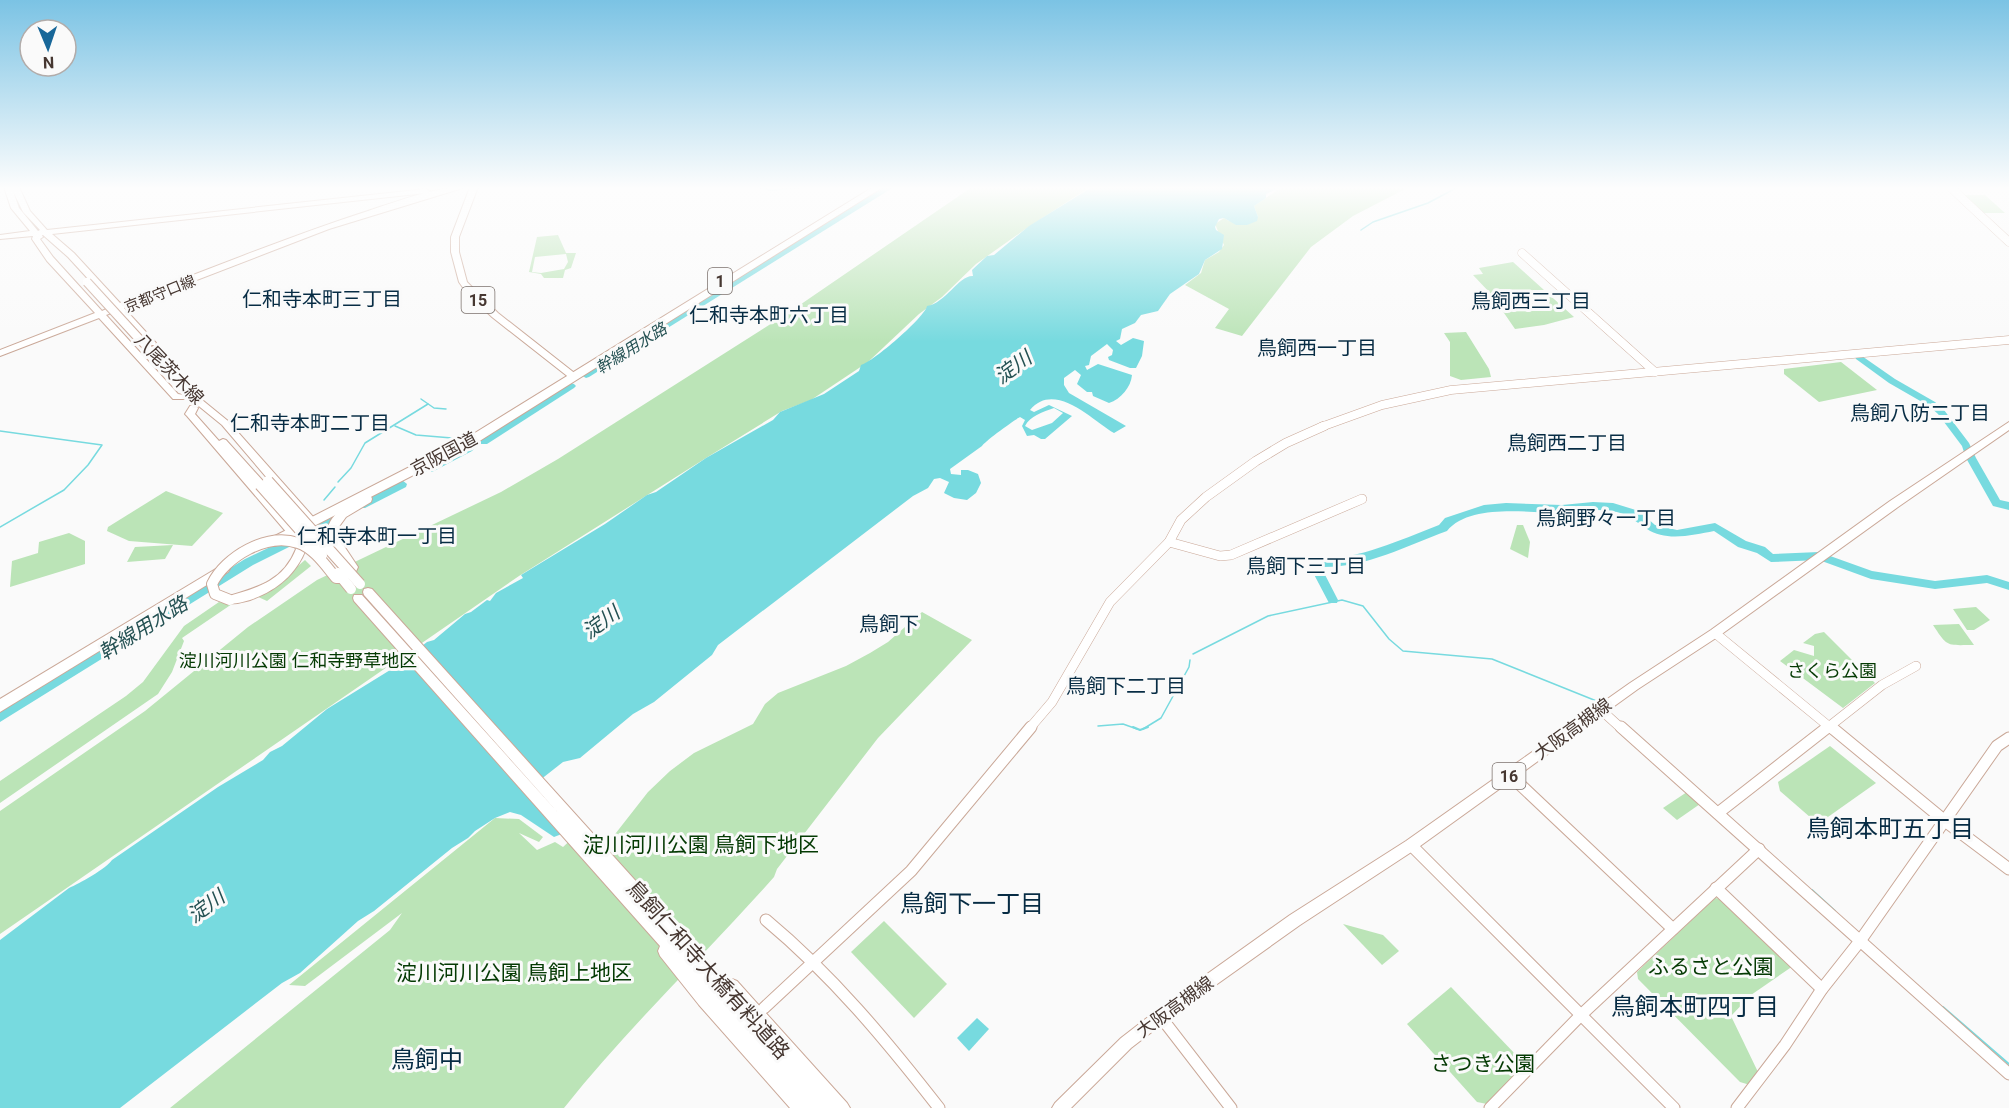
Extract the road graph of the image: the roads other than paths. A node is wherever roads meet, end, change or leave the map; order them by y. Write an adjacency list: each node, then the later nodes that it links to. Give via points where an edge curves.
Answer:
1 (36, 239): 10 (main road)
2 (46, 239): 12 (main road, 八尾茨木線)
3 (49, 239): 9 (main road, via 71,255)
4 (303, 239): 9 (main road, 京都守口線)
5 (455, 239): 15 (main road, 15, via 464,282 480,302)
6 (788, 239): 15 (highway, 京阪国道 / 1)
7 (794, 239): 15 (highway, 京阪国道 / 1)
8 (1522, 254): 14 (street)
9 (120, 308): 10 (main road, 京都守口線); 17 (main road, via 202,398)
10 (101, 315): 13 (main road, 京都守口線); 16 (main road, via 163,383)
11 (2009, 340): 14 (street)
12 (138, 343): 16 (main road, 八尾茨木線); 17 (main road, 八尾茨木線)
13 (0, 355)
14 (1655, 372): 25 (street, via 1448,391 1382,405 1335,421 1286,443 1226,482 1181,520)
15 (570, 375): 20 (highway, 京阪国道 / 1); 23 (highway, 京阪国道 / 1)
16 (181, 397): 17 (main road, 八尾茨木線)
17 (197, 406): 18 (main road, 八尾茨木線); 21 (main road, 鳥飼仁和寺大橋有料道路); 24 (main road, via 190,414)
18 (211, 412): 21 (main road, 鳥飼仁和寺大橋有料道路); 23 (main road)
19 (2009, 425): 27 (main road, 大阪高槻線 / 16)
20 (474, 439): 23 (highway, 京阪国道 / 1); 26 (main road, via 437,463 356,504 338,519 332,530 334,543 353,567)
21 (264, 483): 26 (main road, 鳥飼仁和寺大橋有料道路, bridge)
22 (1362, 499): 25 (street, via 1231,555 1220,556)
23 (309, 520): 24 (highway, 京阪国道 / 1)
24 (290, 529): 26 (main road, bridge, via 301,549 292,568 277,581 253,595 230,600 212,592 210,586 215,575 237,556 272,540 283,539 302,544 336,578); 29 (highway, 京阪国道 / 1, via 231,556); 30 (highway, 京阪国道 / 1)
25 (1169, 542): 45 (street, via 1110,602 1052,702 911,871)
26 (346, 575): 41 (main road, 鳥飼仁和寺大橋有料道路, bridge)
27 (1715, 633): 31 (main road, 大阪高槻線 / 16); 32 (street)
28 (1916, 666): 32 (street, via 1882,686)
29 (0, 698)
30 (0, 706)
31 (1602, 710): 34 (main road, 大阪高槻線 / 16); 35 (street)
32 (1830, 726): 35 (street); 36 (street)
33 (2009, 738): 36 (street, via 1997,746)
34 (1510, 775): 37 (main road, 大阪高槻線 / 16); 43 (street)
35 (1718, 813): 38 (street)
36 (1945, 821): 39 (street); 44 (street)
37 (1411, 845): 48 (street); 49 (main road, 大阪高槻線 / 16, via 1295,920)
38 (1759, 849): 40 (street); 44 (street)
39 (2009, 870)
40 (1716, 888): 43 (street); 46 (street)
41 (653, 918): 51 (main road, via 666,916); 52 (main road, via 648,929 704,1000); 53 (main road, 鳥飼仁和寺大橋有料道路)
42 (766, 920): 45 (street)
43 (1673, 929): 48 (street)
44 (1860, 941): 46 (street); 50 (street)
45 (814, 962): 47 (street); 54 (street, via 886,1039)
46 (1822, 989): 59 (street, via 1785,1046)
47 (764, 1008)
48 (1581, 1015): 57 (street); 58 (street)
49 (1160, 1016): 55 (main road, 大阪高槻線 / 16, via 1126,1043); 56 (street)
50 (2009, 1074)
51 (836, 1105)
52 (800, 1108)
53 (814, 1108)
54 (939, 1108)
55 (1060, 1108)
56 (1231, 1108)
57 (1490, 1108)
58 (1674, 1108)
59 (1737, 1108)

